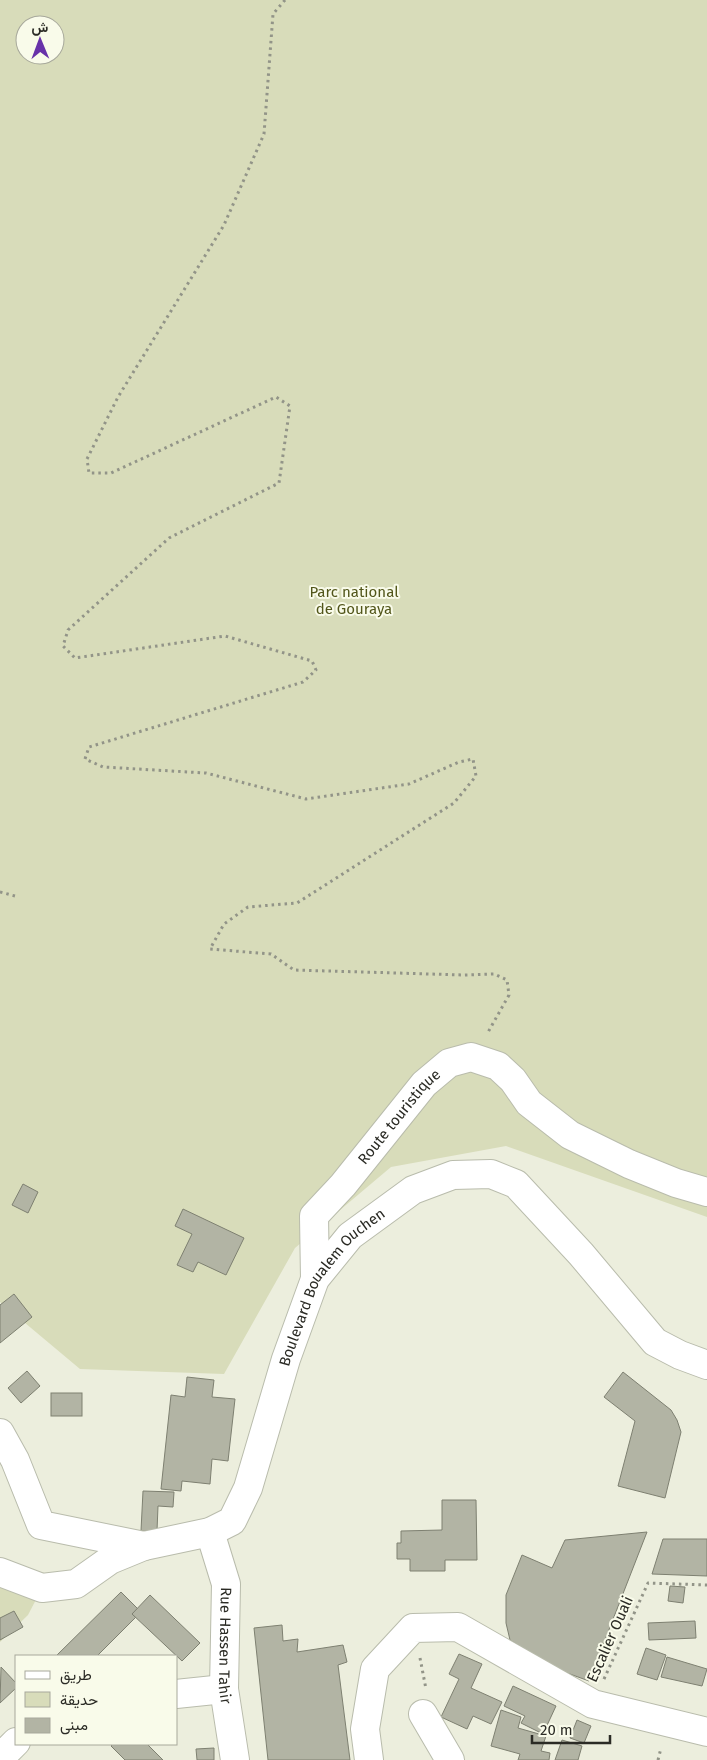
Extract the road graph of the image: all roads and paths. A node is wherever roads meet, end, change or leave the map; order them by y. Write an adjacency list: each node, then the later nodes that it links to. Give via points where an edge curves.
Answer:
1 (285, 0): 4 (path, via 273,14 264,134 224,224 118,396 87,459 89,473 110,473 276,397 290,406 279,484 169,538 68,630 64,646 75,658 225,636 312,661 316,670 303,682 89,747 86,759 103,767 206,774 306,799 409,784 458,762 473,759 476,776 454,803 298,903 248,907 224,924 210,949 271,954 294,970 494,974 507,980 509,995)
2 (0, 892): 3 (path)
3 (15, 896)
4 (471, 1057): 5 (street, via 498,1066 514,1080 530,1102 570,1135 637,1167); 6 (street, Route touristique, via 449,1063 424,1084 314,1216)
5 (707, 1192)
6 (315, 1278): 7 (street, Boulevard Boualem Ouchen, via 350,1236 413,1190 453,1175 491,1174 516,1184 581,1254 655,1342 680,1356); 9 (street, Boulevard Boualem Ouchen, via 286,1359 248,1488 232,1521)
7 (707, 1365)
8 (0, 1433): 10 (street, via 42,1525)
9 (210, 1532): 10 (street, Boulevard Boualem Ouchen); 14 (street, Rue Hassen Tahir, via 226,1584)
10 (144, 1546): 11 (street, Boulevard Boualem Ouchen, via 110,1560 76,1584 42,1588)
11 (0, 1572)
12 (707, 1585): 16 (path, Escalier Ouali, via 648,1583)
13 (414, 1628): 16 (street, via 458,1628); 17 (path, via 427,1688); 22 (street, via 376,1669 365,1729)
14 (224, 1689): 15 (street); 21 (street, Rue Hassen Tahir)
15 (178, 1694)
16 (593, 1704): 18 (street)
17 (423, 1714): 23 (street)
18 (707, 1732)
19 (15, 1743): 20 (street)
20 (0, 1758)
21 (235, 1760)
22 (369, 1760)
23 (450, 1760)

